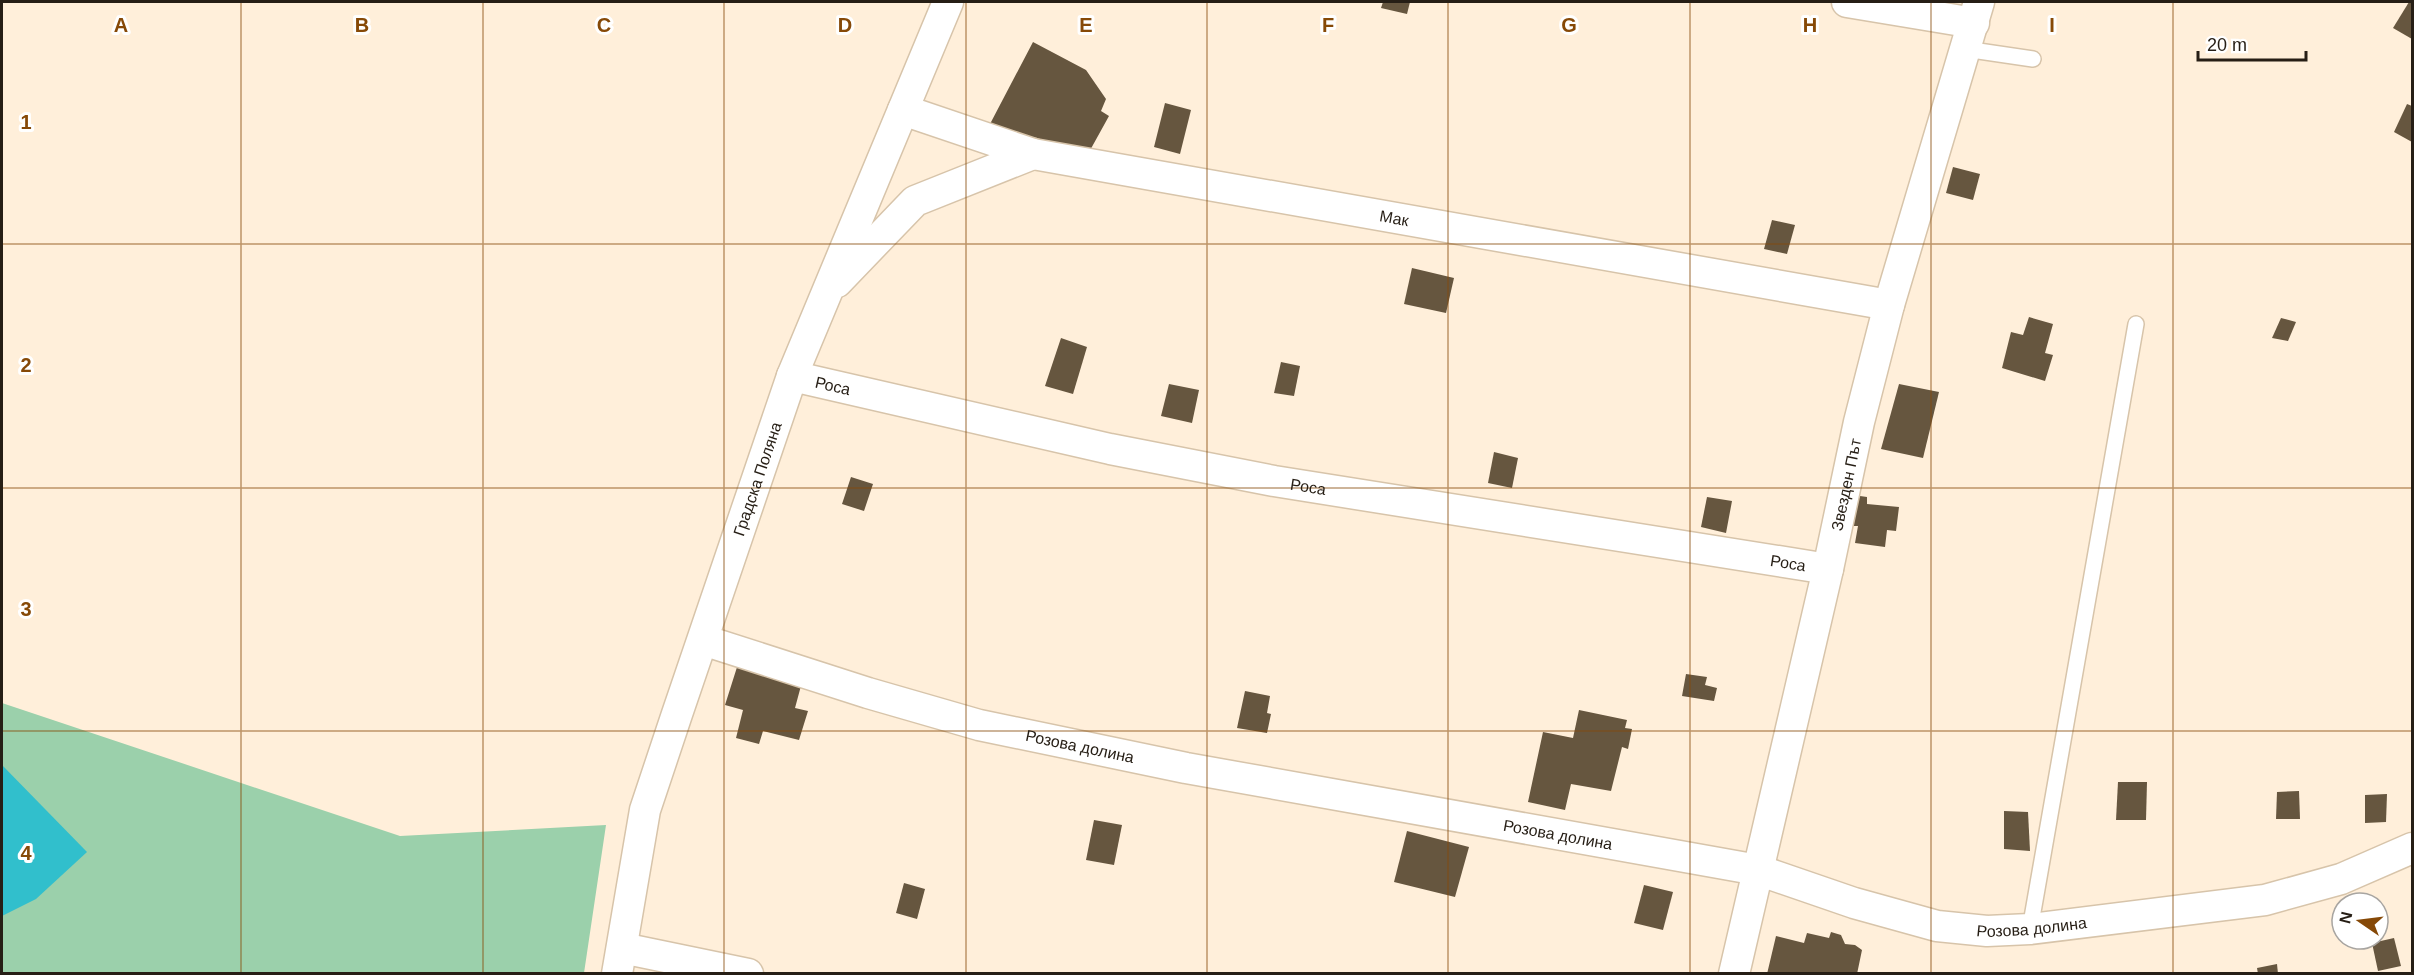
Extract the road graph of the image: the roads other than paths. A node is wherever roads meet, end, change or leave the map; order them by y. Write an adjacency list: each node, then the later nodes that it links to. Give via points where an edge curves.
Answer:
1 (948, 2): 5 (street, Градска Поляна)
2 (1847, 2): 3 (street)
3 (1973, 25): 4 (lane); 8 (street, Звезден Път)
4 (2033, 59)
5 (903, 110): 6 (street, Мак); 7 (street, Градска Поляна)
6 (1034, 154): 7 (street, via 915,201); 8 (street, Мак)
7 (824, 296): 10 (street, Градска Поляна)
8 (1889, 305): 11 (street, Звезден Път)
9 (2136, 324): 15 (lane)
10 (792, 376): 11 (street, Роса, via 1110,449 1274,481); 12 (street, Градска Поляна)
11 (1828, 569): 14 (street, Звезден Път)
12 (703, 640): 14 (street, Розова долина, via 979,725 1186,768); 16 (street, Градска Поляна, via 645,810)
13 (2412, 848): 15 (street, Розова долина, via 2341,879 2286,896)
14 (1758, 870): 15 (street, Розова долина, via 1936,926); 18 (street, Звезден Път)
15 (2030, 929)
16 (619, 961): 17 (street)
17 (748, 974)
18 (1734, 974)

